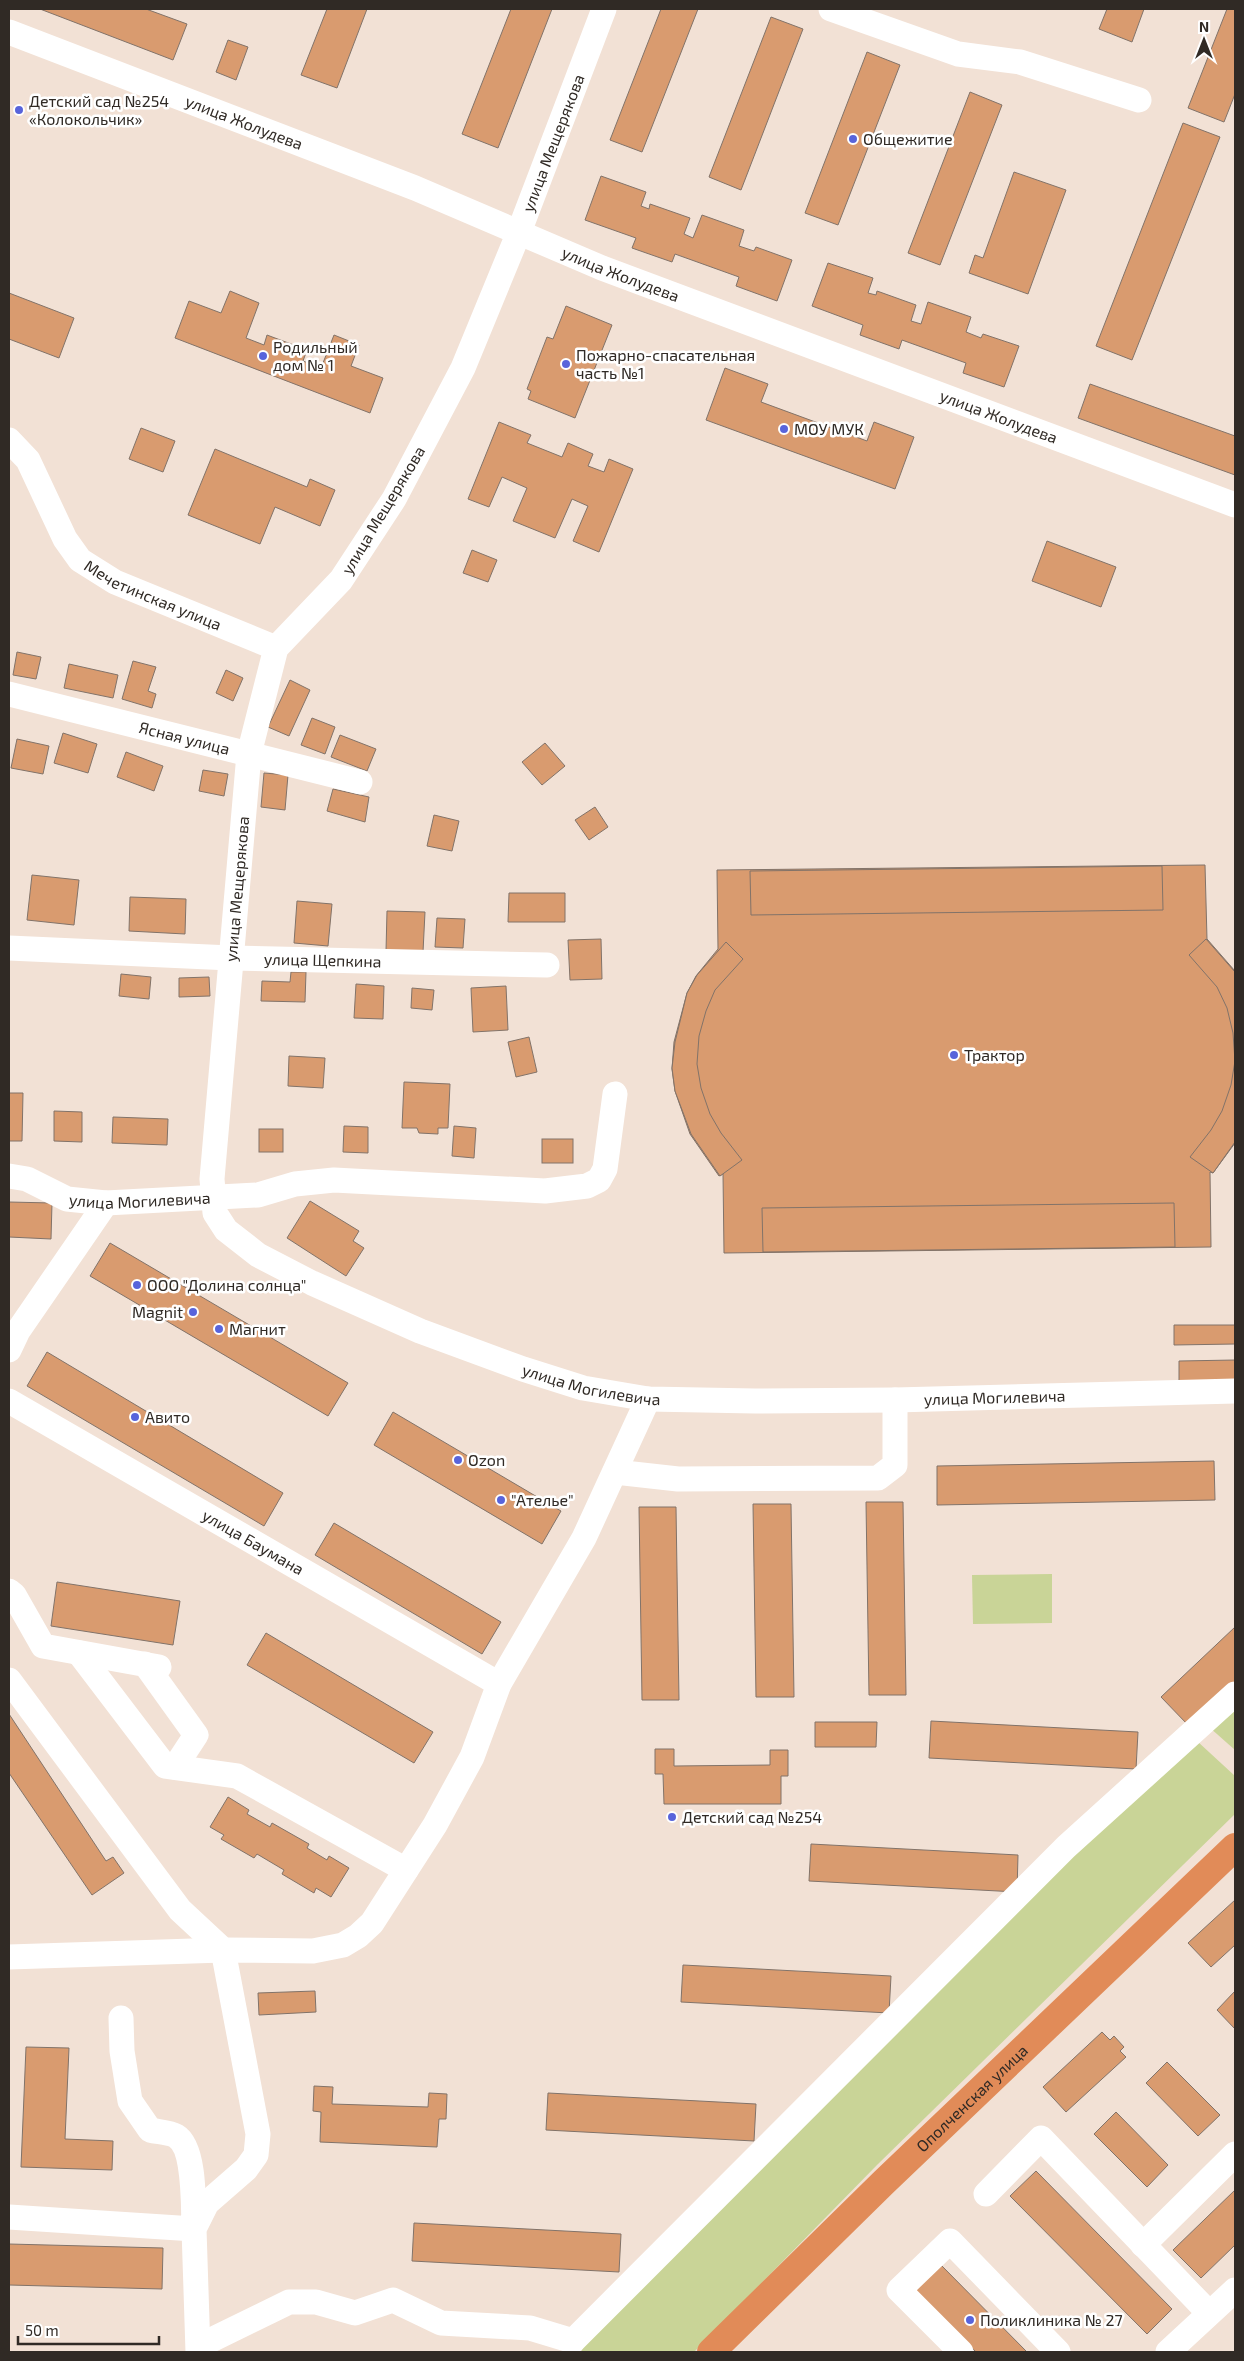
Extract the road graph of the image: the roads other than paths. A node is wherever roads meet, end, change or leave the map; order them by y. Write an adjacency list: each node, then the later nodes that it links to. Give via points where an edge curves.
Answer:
1 (604, 9): 5 (street, улица Мещерякова)
2 (832, 9): 4 (street, via 958,54 1020,62)
3 (9, 32): 5 (street, улица Жолудева, via 415,188)
4 (1139, 100)
5 (519, 232): 7 (street, улица Жолудева, via 602,268); 8 (street, улица Мещерякова, via 463,368 394,499 341,580)
6 (9, 440): 8 (street, Мечетинская улица, via 28,460 65,539 80,560 116,582)
7 (1235, 505)
8 (276, 648): 10 (street, улица Мещерякова)
9 (9, 694): 10 (street, Ясная улица)
10 (249, 754): 11 (street, Ясная улица); 13 (street, улица Мещерякова)
11 (360, 782)
12 (9, 948): 13 (street, улица Щепкина)
13 (231, 958): 14 (street, улица Щепкина); 17 (street, улица Мещерякова)
14 (547, 965)
15 (615, 1094): 17 (street, via 605,1169 599,1180 587,1186 546,1190 334,1180 295,1184 258,1195)
16 (9, 1176): 18 (street, улица Могилевича, via 27,1179 67,1199)
17 (212, 1196): 18 (street, улица Могилевича); 21 (street, улица Могилевича, via 214,1213 226,1230 258,1255 312,1283 420,1331 523,1369 582,1388)
18 (106, 1203): 19 (street, via 18,1331)
19 (9, 1350)
20 (1235, 1391): 22 (street, улица Могилевича)
21 (648, 1399): 22 (street, улица Могилевича); 24 (street)
22 (895, 1400): 24 (street, via 894,1465 878,1478 678,1479)
23 (9, 1401): 28 (street, улица Баумана)
24 (615, 1472): 28 (street, via 584,1538)
25 (9, 1591): 26 (street, via 43,1646)
26 (80, 1653): 30 (street, via 165,1766); 30 (street, via 152,1666 196,1735)
27 (9, 1680): 33 (street, via 180,1910)
28 (499, 1684): 32 (street, via 472,1757)
29 (1235, 1694): 43 (street, via 1066,1848 573,2340 530,2328 441,2323 393,2300 356,2314 316,2302 289,2302)
30 (175, 1767): 32 (street, via 237,1776)
31 (1235, 1846): 44 (highway, Ополченская улица)
32 (406, 1870): 33 (street, via 372,1923 358,1936 342,1944 313,1951)
33 (223, 1950): 34 (street); 39 (street, via 258,2134 256,2155 246,2169 207,2203)
34 (9, 1957)
35 (121, 2018): 39 (street, via 122,2051 130,2101 150,2130 176,2136 185,2147 190,2162)
36 (1235, 2154): 40 (street)
37 (986, 2194): 40 (street, via 1041,2138)
38 (9, 2217): 39 (street)
39 (194, 2229): 43 (street)
40 (1144, 2245): 42 (street)
41 (1235, 2290): 42 (street)
42 (1209, 2313): 47 (street)
43 (199, 2349)
44 (711, 2352)
45 (961, 2352): 46 (street, via 899,2290 950,2241)
46 (1058, 2352)
47 (1168, 2352)

